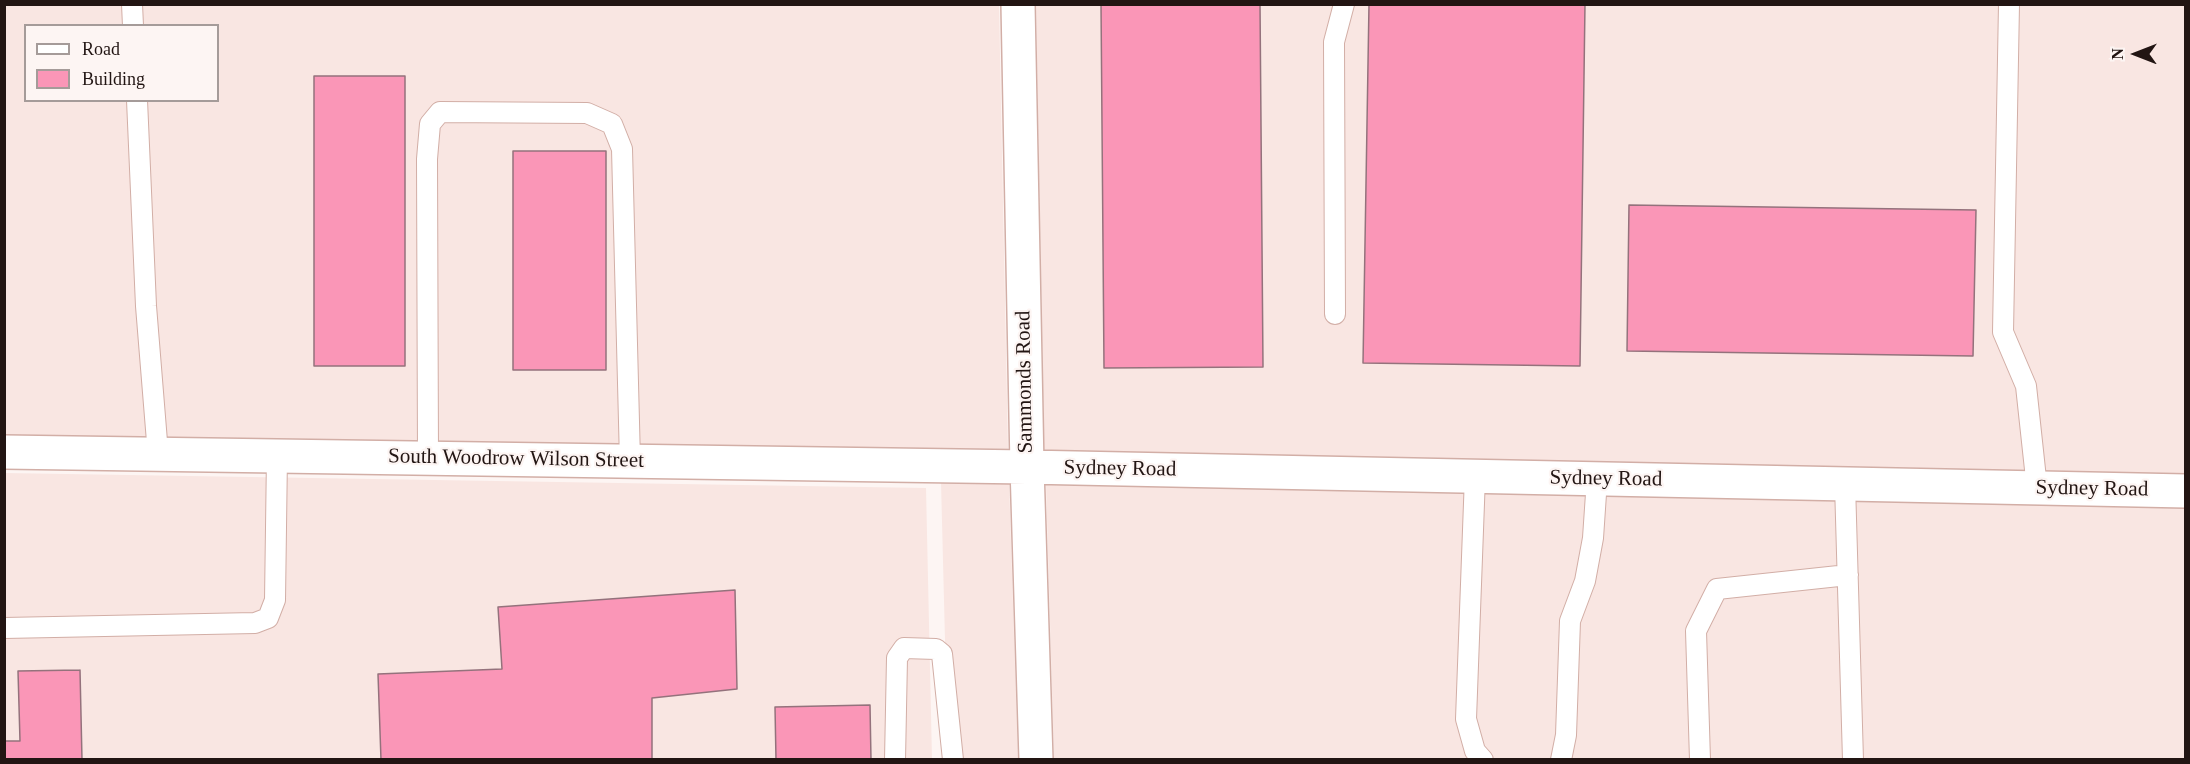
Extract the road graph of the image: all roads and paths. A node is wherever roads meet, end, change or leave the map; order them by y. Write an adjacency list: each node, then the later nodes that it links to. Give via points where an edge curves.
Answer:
1 (132, 4): 5 (lane)
2 (1018, 4): 13 (street, Sammonds Road)
3 (1344, 4): 7 (lane, via 1334,42)
4 (2009, 4): 17 (lane, via 2003,332 2026,386)
5 (133, 24)
6 (136, 102): 9 (lane)
7 (1335, 314)
8 (4, 452): 9 (street, South Woodrow Wilson Street)
9 (158, 454): 10 (street, South Woodrow Wilson Street)
10 (277, 455): 11 (street, South Woodrow Wilson Street); 20 (lane, via 275,600 268,618 255,623)
11 (428, 458): 12 (street, South Woodrow Wilson Street); 12 (lane, via 430,124 440,112 586,113 612,124 622,149)
12 (630, 461): 13 (street, South Woodrow Wilson Street)
13 (1027, 467): 14 (street, Sydney Road); 23 (street, Sammonds Road)
14 (1475, 476): 15 (street, Sydney Road); 24 (lane, via 1466,718 1475,751)
15 (1597, 479): 16 (street, Sydney Road); 25 (lane, via 1585,581 1570,621)
16 (1845, 484): 17 (street, Sydney Road); 19 (lane)
17 (2037, 488): 18 (street, Sydney Road)
18 (2186, 491)
19 (1848, 575): 26 (lane, via 1718,589 1696,632); 27 (lane)
20 (4, 628)
21 (895, 759): 22 (lane, via 897,658 904,648 936,649 942,654)
22 (953, 759)
23 (1036, 759)
24 (1483, 759)
25 (1562, 759)
26 (1700, 759)
27 (1853, 759)

